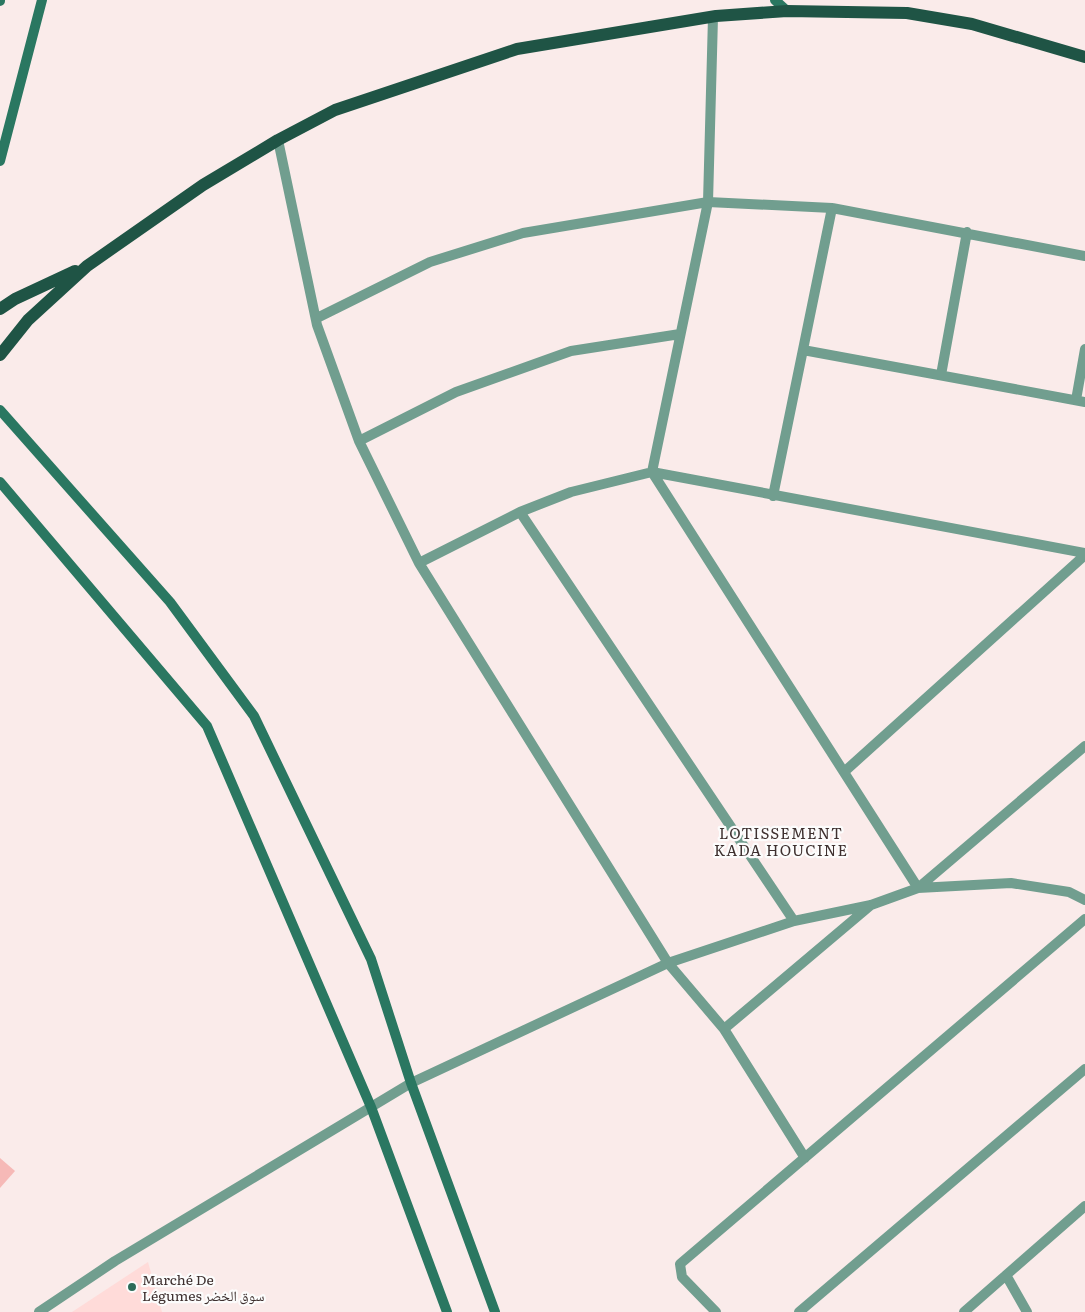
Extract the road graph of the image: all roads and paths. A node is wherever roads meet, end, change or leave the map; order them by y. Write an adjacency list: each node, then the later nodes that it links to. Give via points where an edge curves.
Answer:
1 (42, 0): 7 (main road)
2 (775, 0): 3 (main road)
3 (787, 11): 4 (main road); 5 (main road, via 906,13 972,24)
4 (713, 16): 6 (main road, via 517,49 335,110); 8 (street)
5 (1085, 58)
6 (278, 140): 12 (main road, via 203,185); 14 (street)
7 (0, 161)
8 (708, 202): 9 (street); 14 (street, via 523,233 430,262); 15 (street)
9 (832, 208): 10 (street); 17 (street)
10 (967, 232): 11 (street); 19 (street)
11 (1085, 256)
12 (87, 266): 13 (main road); 18 (main road, via 28,320)
13 (0, 309)
14 (316, 318): 22 (street)
15 (680, 334): 22 (street, via 571,351 456,392); 23 (street)
16 (1085, 349): 20 (street)
17 (803, 350): 19 (street); 25 (street)
18 (0, 355)
19 (940, 375): 20 (street)
20 (1080, 401)
21 (0, 410): 39 (main road, via 170,602 254,716 371,959)
22 (359, 441): 28 (street)
23 (652, 472): 25 (street); 26 (street, via 571,492); 30 (street)
24 (0, 482): 40 (main road, via 207,726)
25 (773, 496): 27 (street)
26 (520, 512): 28 (street); 35 (street)
27 (1085, 554): 30 (street)
28 (419, 563): 36 (street)
29 (1085, 746): 31 (street)
30 (844, 772): 31 (street)
31 (918, 888): 32 (street, via 1010,883 1069,892); 33 (street)
32 (1085, 900)
33 (871, 906): 35 (street); 37 (street)
34 (1085, 919): 41 (street)
35 (794, 922): 36 (street)
36 (668, 963): 37 (street); 39 (street)
37 (724, 1030): 41 (street)
38 (1085, 1069): 48 (street)
39 (411, 1084): 40 (street); 46 (main road)
40 (371, 1107): 44 (street, via 115,1261); 45 (main road)
41 (806, 1158): 47 (street, via 680,1264 682,1277)
42 (1085, 1206): 43 (street)
43 (1006, 1275): 49 (street); 50 (street)
44 (39, 1312)
45 (447, 1312)
46 (495, 1312)
47 (716, 1312)
48 (799, 1312)
49 (964, 1312)
50 (1027, 1312)

